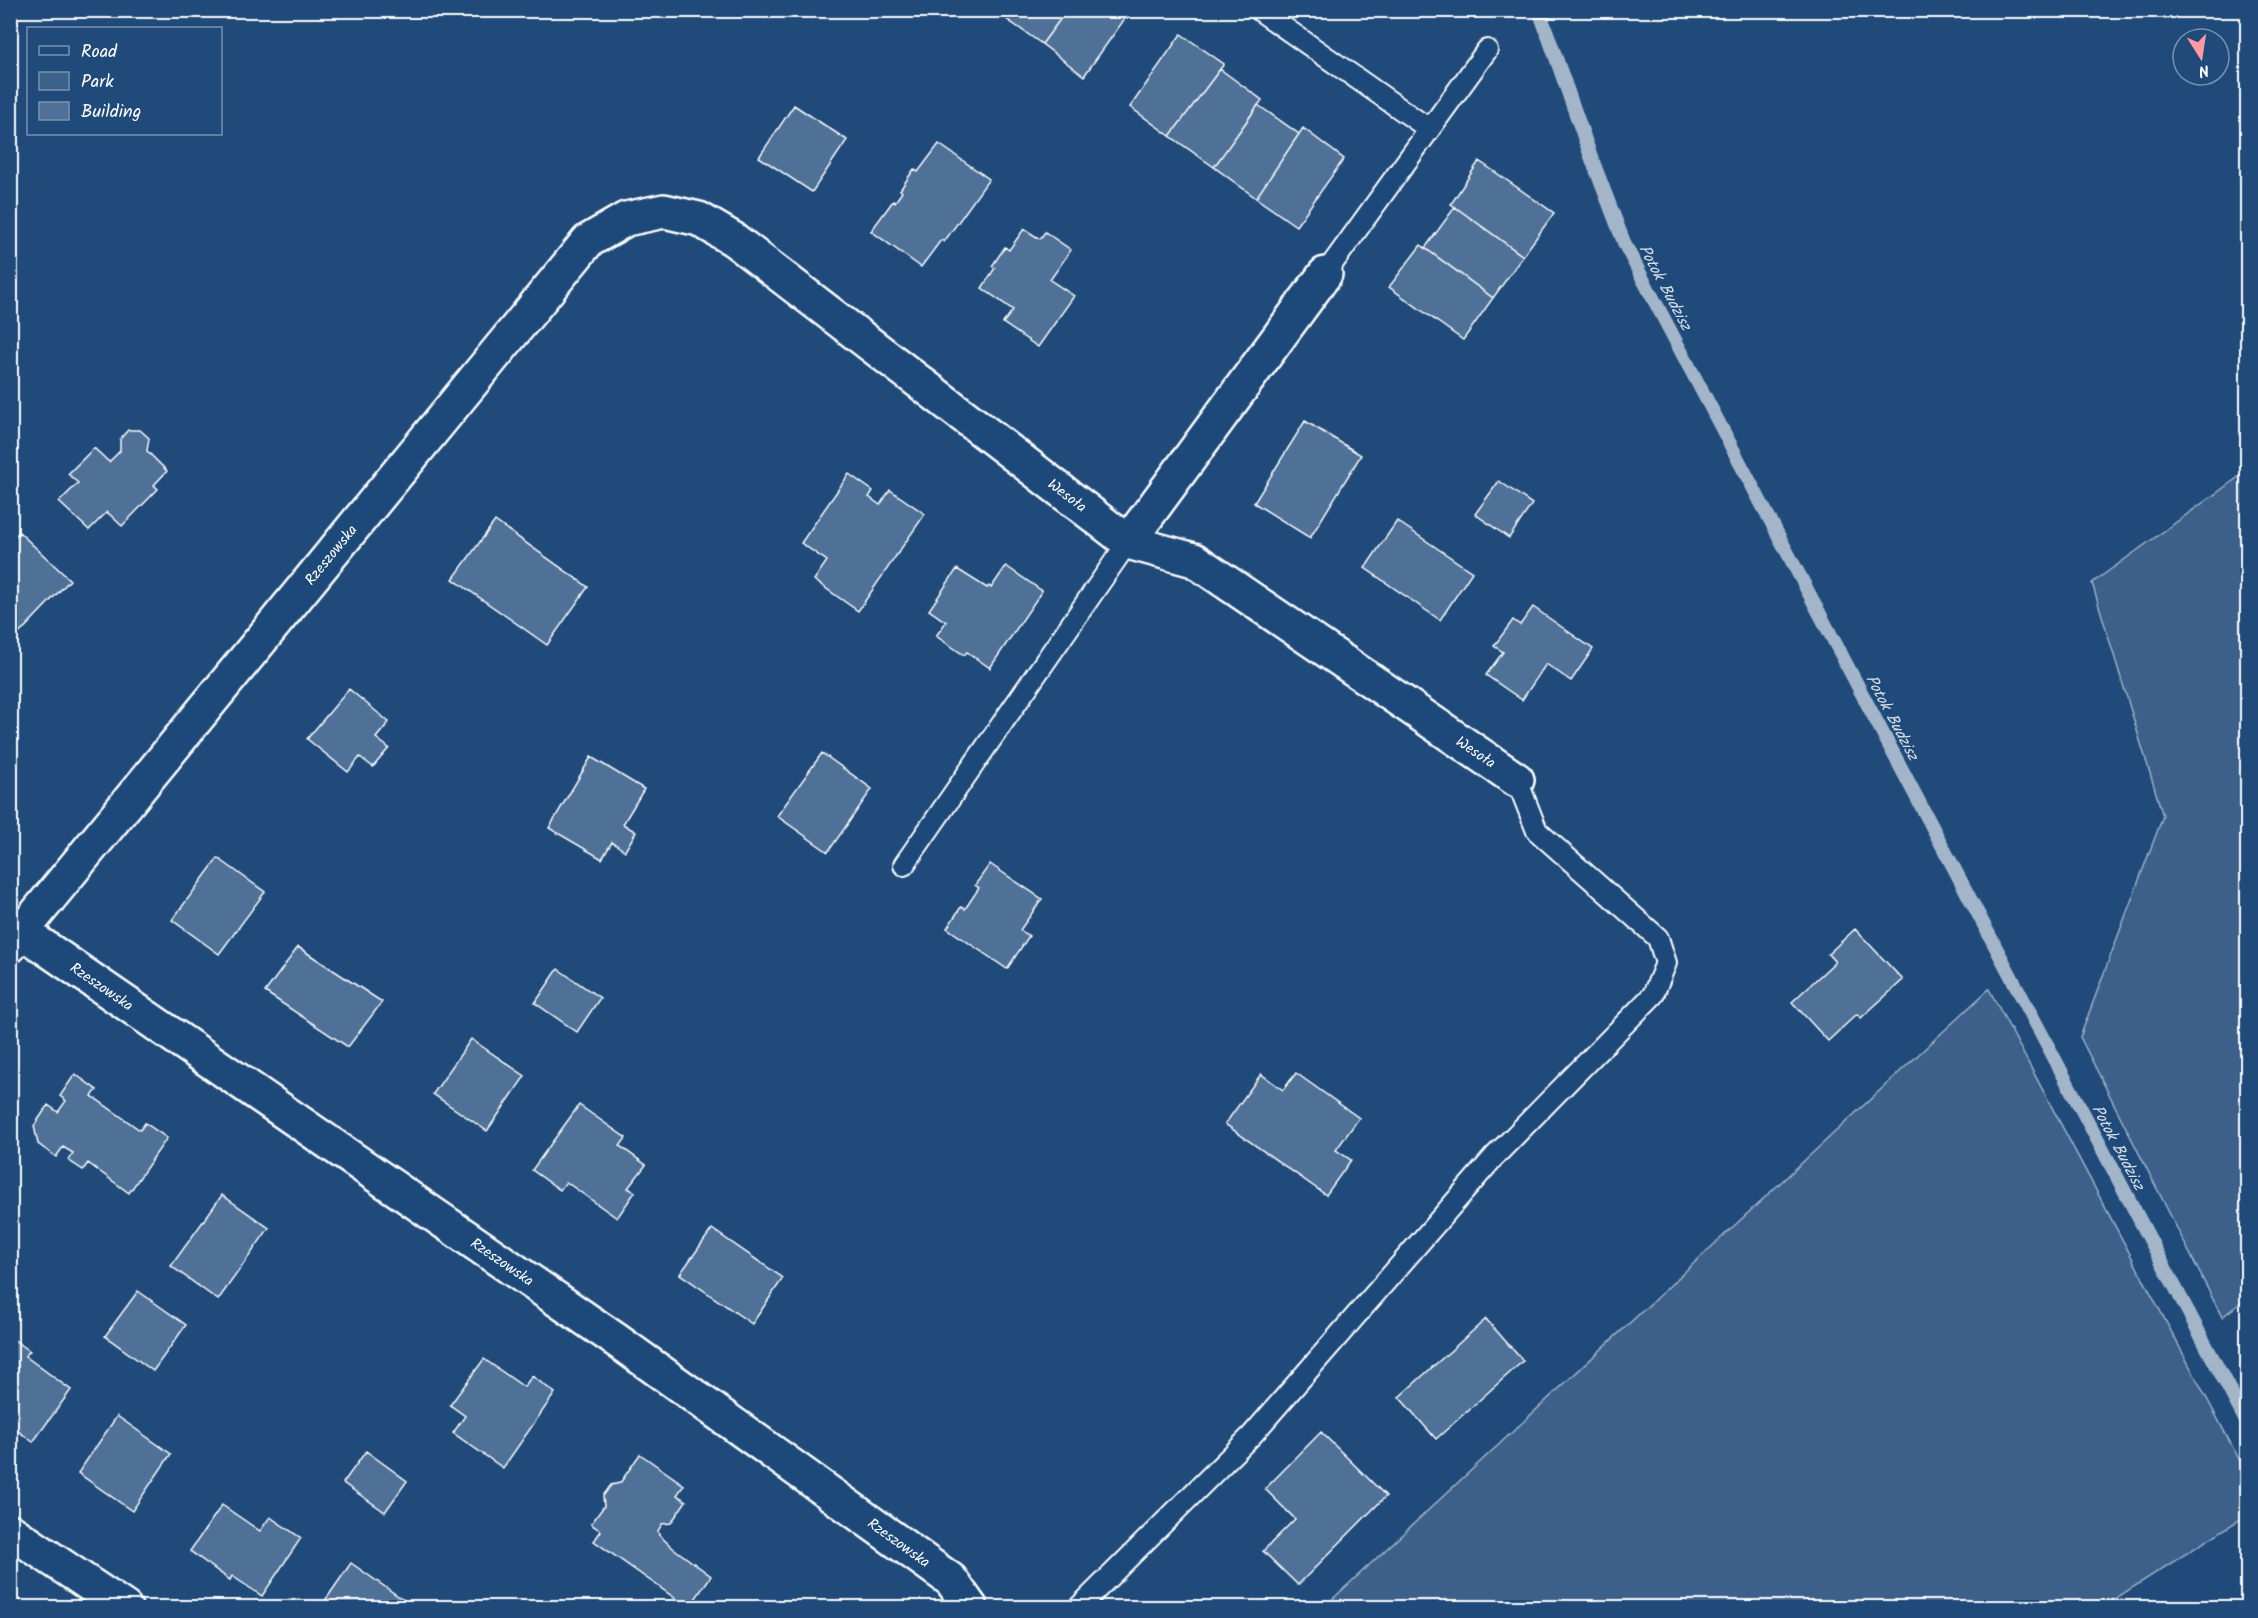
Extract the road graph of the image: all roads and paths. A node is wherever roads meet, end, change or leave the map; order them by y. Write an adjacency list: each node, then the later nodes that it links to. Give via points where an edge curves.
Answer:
1 (1259, 10): 3 (lane)
2 (1487, 50): 3 (lane)
3 (1430, 129): 5 (lane)
4 (626, 219): 6 (street, Wesoła, via 664,211 699,219 733,239); 9 (street, Rzeszowska, via 588,241)
5 (1325, 274): 6 (street)
6 (1128, 542): 7 (street, Wesoła, via 1194,560); 8 (lane)
7 (1517, 780): 13 (lane, via 1537,831 1658,939 1666,963 1653,995 1494,1157 1252,1436)
8 (904, 865)
9 (16, 938): 12 (street, Rzeszowska, via 616,1340 951,1580)
10 (10, 1531): 11 (street)
11 (124, 1608)
12 (971, 1608)
13 (1078, 1608)

